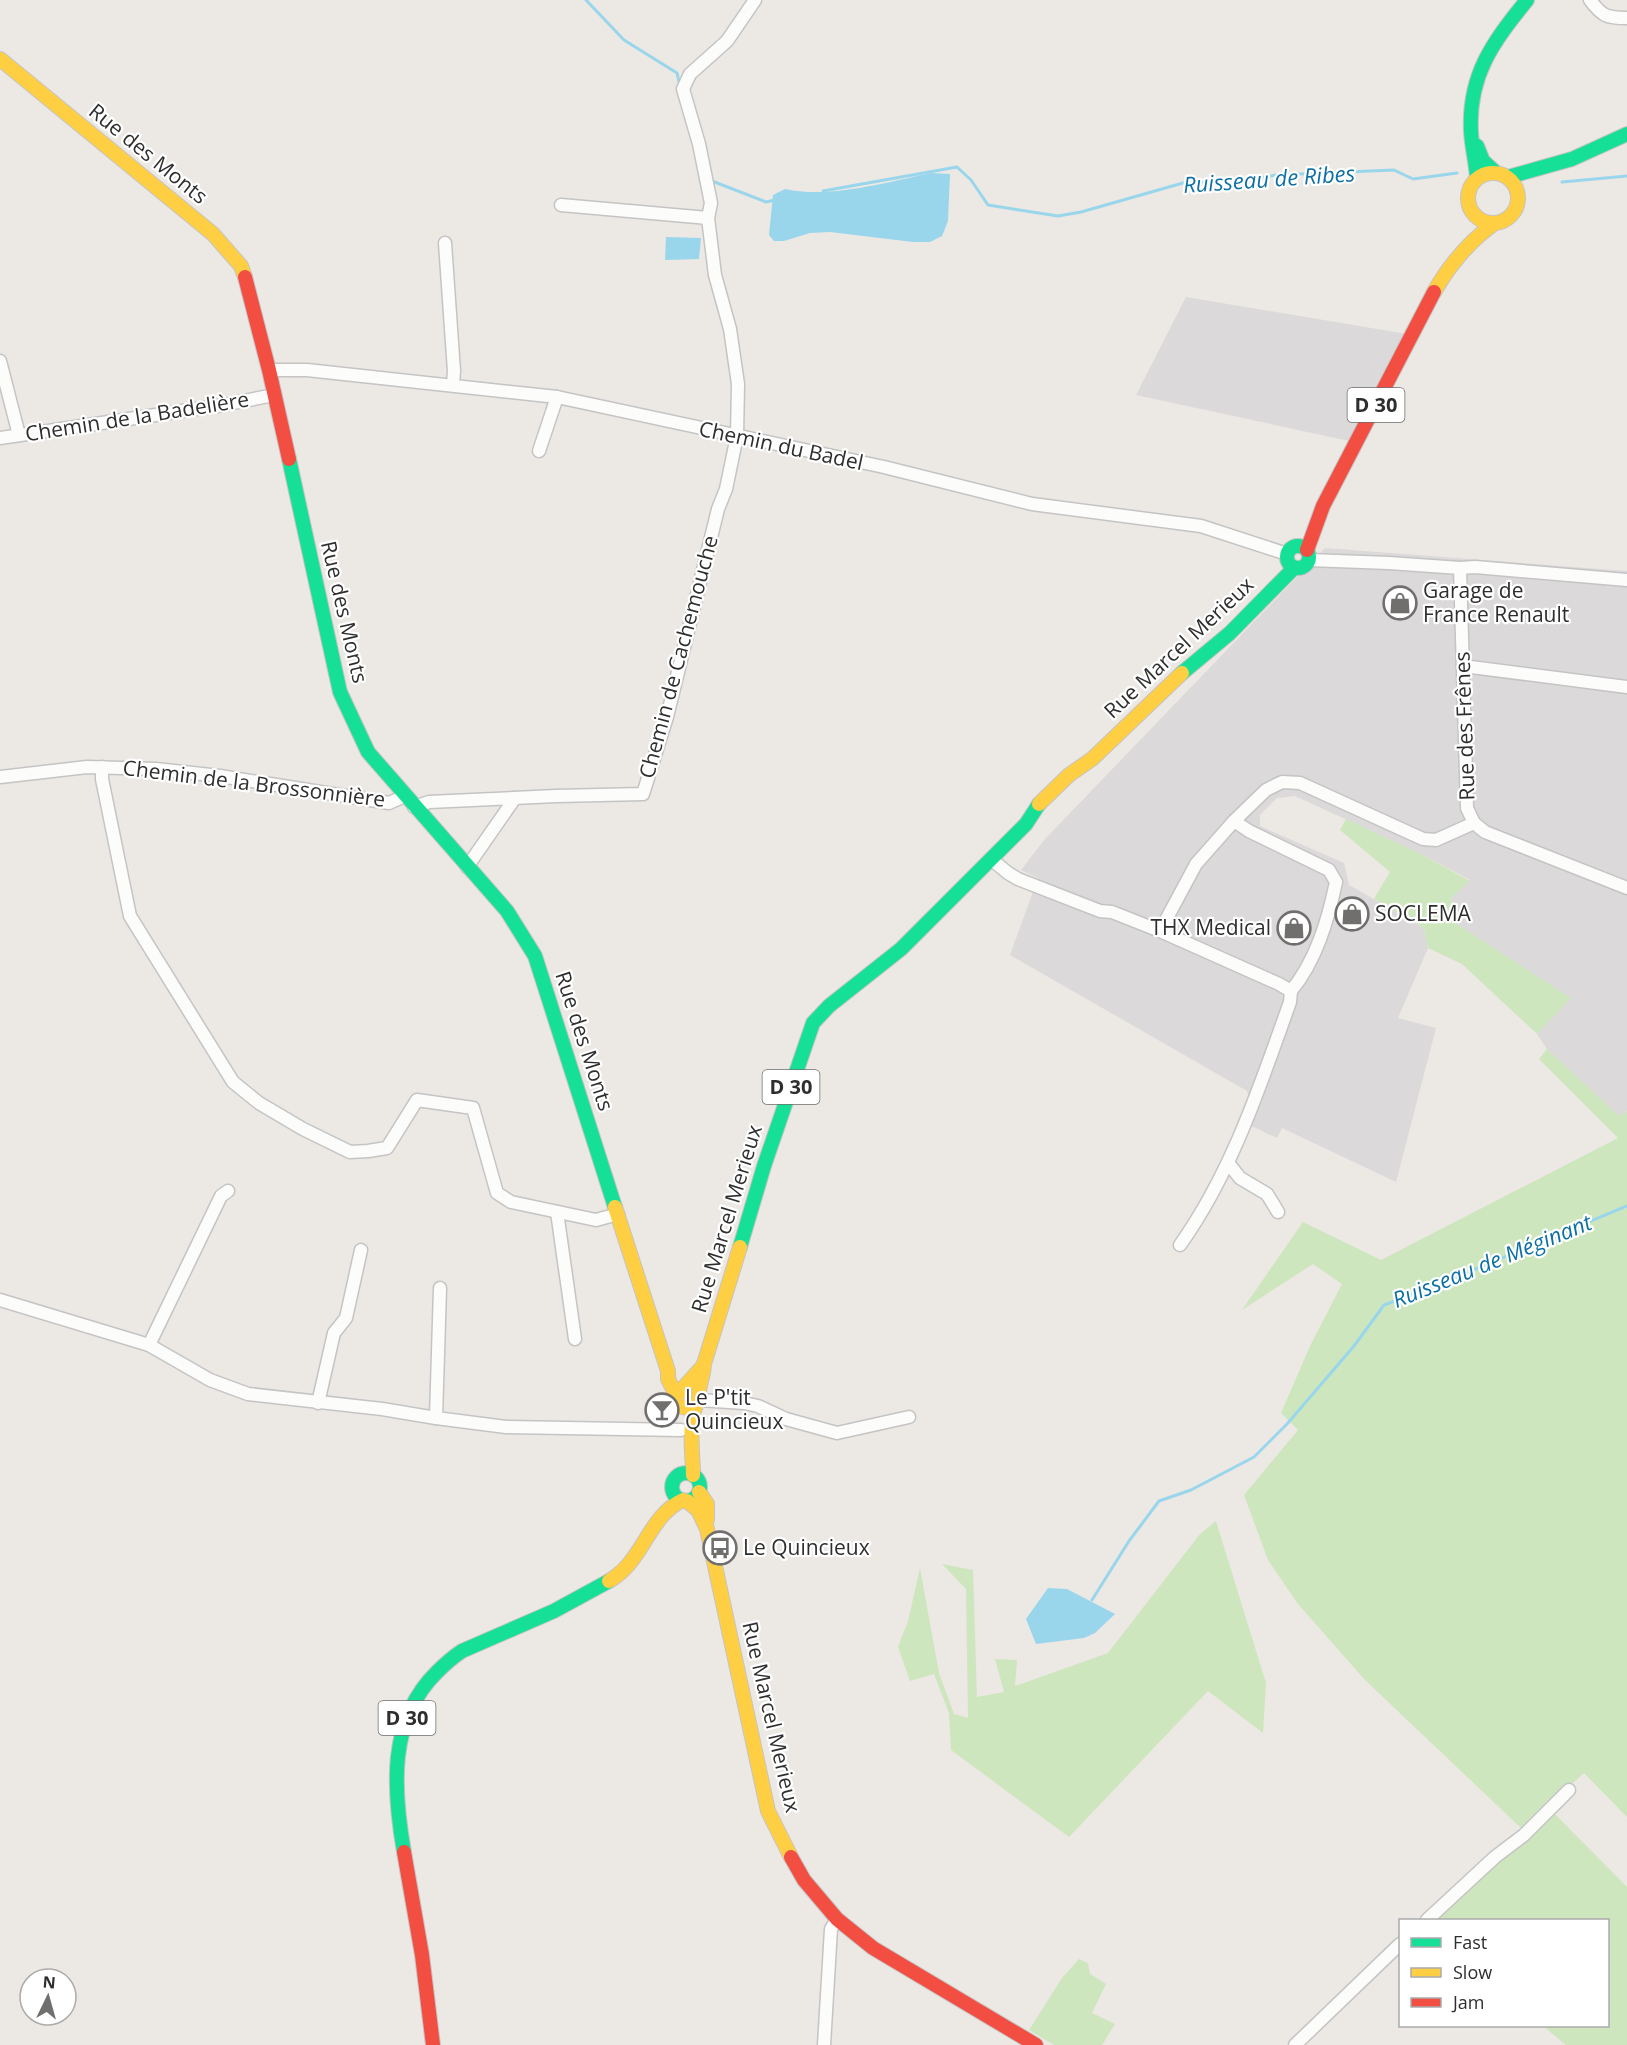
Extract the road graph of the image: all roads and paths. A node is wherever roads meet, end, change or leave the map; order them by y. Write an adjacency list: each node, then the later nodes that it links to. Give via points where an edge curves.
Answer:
1 (755, 0): 14 (street, via 728,41 690,74 683,89 711,203)
2 (1527, 0): 6 (main road, via 1487,51 1477,73)
3 (1590, 0): 4 (street, via 1600,14)
4 (1627, 18)
5 (0, 59): 19 (main road, Rue des Monts, via 213,234 242,266)
6 (1471, 134): 9 (main road, via 1484,161); 10 (main road)
7 (1627, 134): 8 (main road)
8 (1572, 159): 9 (main road); 11 (main road)
9 (1502, 175): 10 (main road, via 1488,172); 11 (main road, via 1516,188)
10 (1477, 178): 13 (main road, via 1468,191)
11 (1518, 196): 15 (main road, via 1516,209)
12 (561, 205): 14 (street)
13 (1472, 212): 15 (main road); 17 (main road, D 30)
14 (708, 218): 24 (street, via 715,276 730,329 738,384)
15 (1495, 223): 17 (main road, D 30, via 1480,231)
16 (445, 243): 20 (street)
17 (1453, 264): 28 (main road, D 30, via 1429,300 1314,521)
18 (0, 361): 23 (street)
19 (269, 370): 20 (street, Chemin du Badel, via 307,370); 21 (main road, Rue des Monts)
20 (453, 385): 22 (street, Chemin du Badel)
21 (273, 395): 23 (street, Chemin de la Badelière); 37 (main road, Rue des Monts, via 340,692 368,752)
22 (557, 397): 24 (street, Chemin du Badel); 26 (street)
23 (18, 435): 25 (street, Chemin de la Badelière)
24 (737, 436): 27 (street, Chemin du Badel, via 1032,504 1201,526); 36 (street, Chemin de Cachemouche, via 667,717 643,794)
25 (0, 438)
26 (538, 451)
27 (1287, 554): 28 (main road, via 1296,546); 29 (main road)
28 (1308, 555): 29 (main road, via 1302,568); 30 (street)
29 (1294, 568): 40 (main road, Rue Marcel Merieux / D 30, via 1230,633 1174,680 1092,759 1069,775)
30 (1460, 568): 31 (street); 32 (street, Rue des Frênes)
31 (1627, 580)
32 (1463, 666): 33 (street); 39 (street, Rue des Frênes, via 1467,808)
33 (1627, 687)
34 (102, 767): 35 (street, Chemin de la Brossonnière); 37 (street, Chemin de la Brossonnière, via 209,775); 47 (street, Chemin de la Brossonnière, via 130,916 233,1082 259,1103 350,1152 387,1148 417,1100 473,1108 497,1193 511,1202)
35 (0, 777)
36 (515, 798): 37 (street, Chemin de Cachemouche); 41 (street)
37 (409, 802): 41 (main road, Rue des Monts)
38 (1234, 821): 39 (street, via 1266,790 1282,782 1300,783 1423,839 1436,840); 43 (street, via 1196,864); 44 (street, via 1329,870 1336,882 1311,960)
39 (1473, 823): 42 (street, Rue des Frênes, via 1485,832)
40 (991, 859): 43 (street, via 1018,879); 56 (main road, Rue Marcel Merieux / D 30, via 901,949 813,1023 764,1166 704,1372)
41 (467, 867): 49 (main road, Rue des Monts, via 507,911 535,956)
42 (1627, 888)
43 (1160, 931): 44 (street)
44 (1291, 991): 45 (street)
45 (1229, 1164): 48 (street, via 1240,1178 1267,1194); 50 (street)
46 (228, 1191): 55 (street, via 221,1196)
47 (557, 1212): 49 (street, via 596,1220); 54 (street)
48 (1278, 1212)
49 (618, 1214): 56 (main road, Rue des Monts, via 668,1371)
50 (1180, 1245)
51 (362, 1250): 57 (street, via 346,1318 334,1333)
52 (440, 1288): 59 (street)
53 (0, 1300): 55 (street)
54 (574, 1339)
55 (149, 1346): 57 (street, via 210,1380 248,1394)
56 (689, 1396): 58 (street, via 759,1406 786,1419 837,1433); 60 (main road, Rue Marcel Merieux / D 30); 61 (main road, Rue Marcel Merieux / D 30)
57 (318, 1403): 59 (street)
58 (909, 1417)
59 (436, 1418): 60 (street, via 506,1427)
60 (681, 1430): 62 (main road, Rue Marcel Merieux / D 30, via 682,1450)
61 (693, 1475): 62 (main road, via 684,1473); 63 (main road, via 699,1482)
62 (675, 1482): 64 (main road, via 675,1494); 65 (main road, D 30, via 662,1502)
63 (699, 1492): 64 (main road, via 693,1499); 66 (main road, Rue Marcel Merieux, via 707,1506)
64 (685, 1500): 65 (main road, D 30, via 675,1502); 66 (main road, Rue Marcel Merieux, via 698,1509)
65 (659, 1520): 71 (main road, D 30, via 641,1552 625,1570 562,1607 456,1655 432,1675 415,1698 401,1732 395,1768 396,1803)
66 (705, 1524): 68 (main road, Rue Marcel Merieux, via 768,1811 804,1880)
67 (1569, 1790): 69 (street)
68 (837, 1919): 72 (street, via 831,1929); 73 (main road, Rue Marcel Merieux, via 873,1948)
69 (1427, 1919)
70 (1399, 1946): 74 (street)
71 (433, 2045)
72 (824, 2045)
73 (1036, 2045)
74 (1295, 2045)

